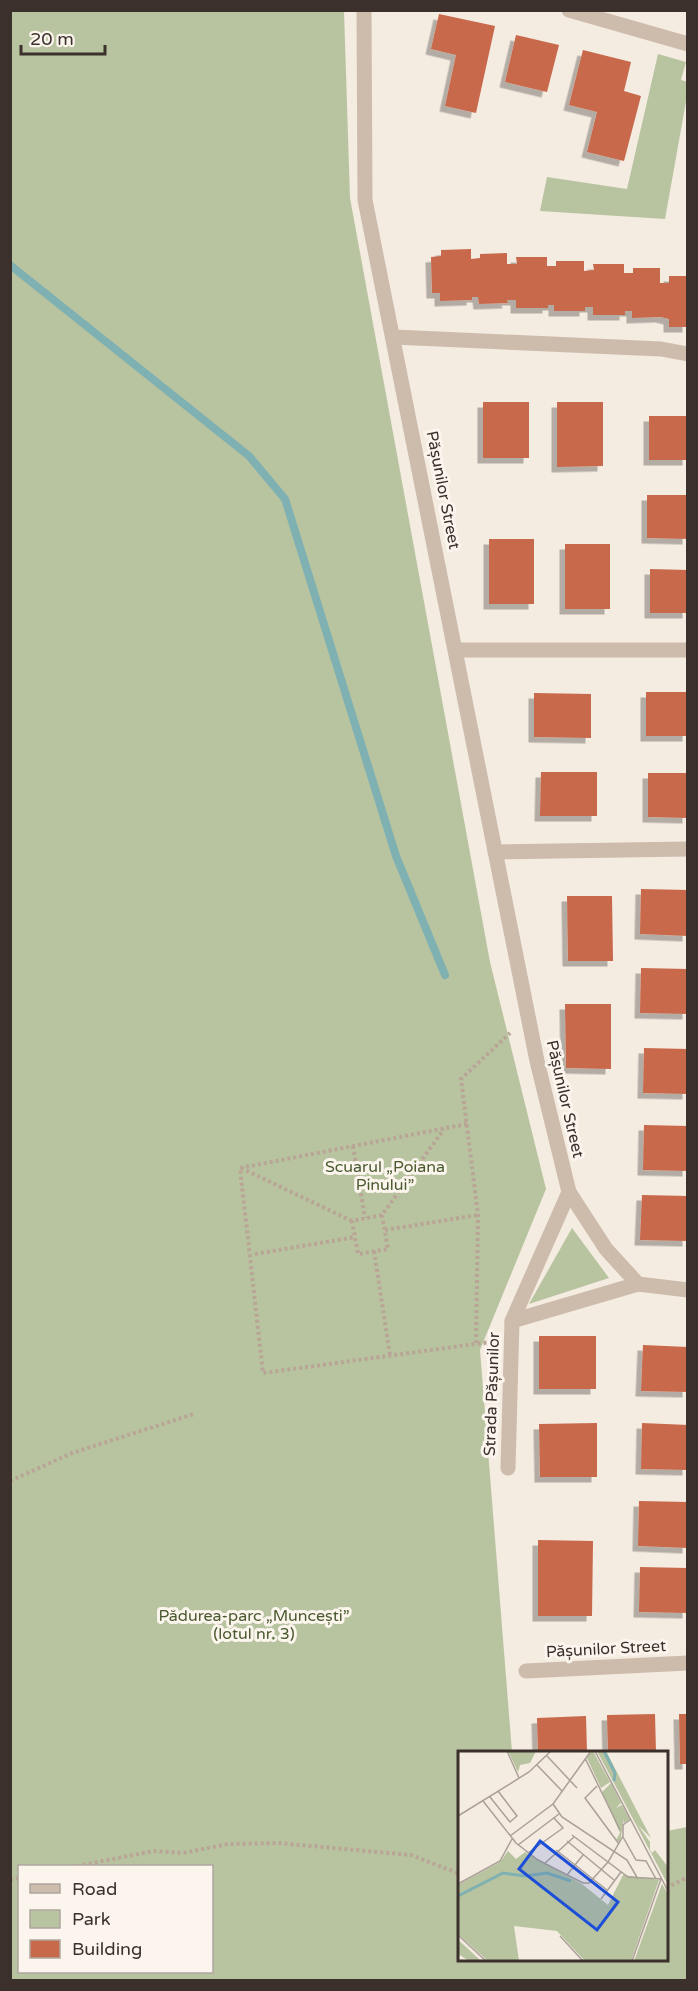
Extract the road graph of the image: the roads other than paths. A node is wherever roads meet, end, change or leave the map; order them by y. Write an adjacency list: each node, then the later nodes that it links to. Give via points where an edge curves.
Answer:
1 (364, 10): 4 (street, Pășunilor Street, via 365,200)
2 (569, 10): 3 (street)
3 (687, 44)
4 (394, 337): 5 (street, via 661,349); 6 (street, Pășunilor Street)
5 (687, 354)
6 (457, 650): 7 (street); 9 (street, Pășunilor Street)
7 (687, 650)
8 (687, 849): 9 (street)
9 (495, 852): 10 (street, Pășunilor Street)
10 (569, 1192): 11 (street, Pășunilor Street, via 606,1249); 13 (street, Strada Pășunilor)
11 (638, 1284): 12 (street); 13 (street, Strada Pășunilor)
12 (687, 1290)
13 (512, 1321): 14 (street, Strada Pășunilor)
14 (508, 1468)
15 (687, 1664): 16 (street, Pășunilor Street)
16 (526, 1671)

